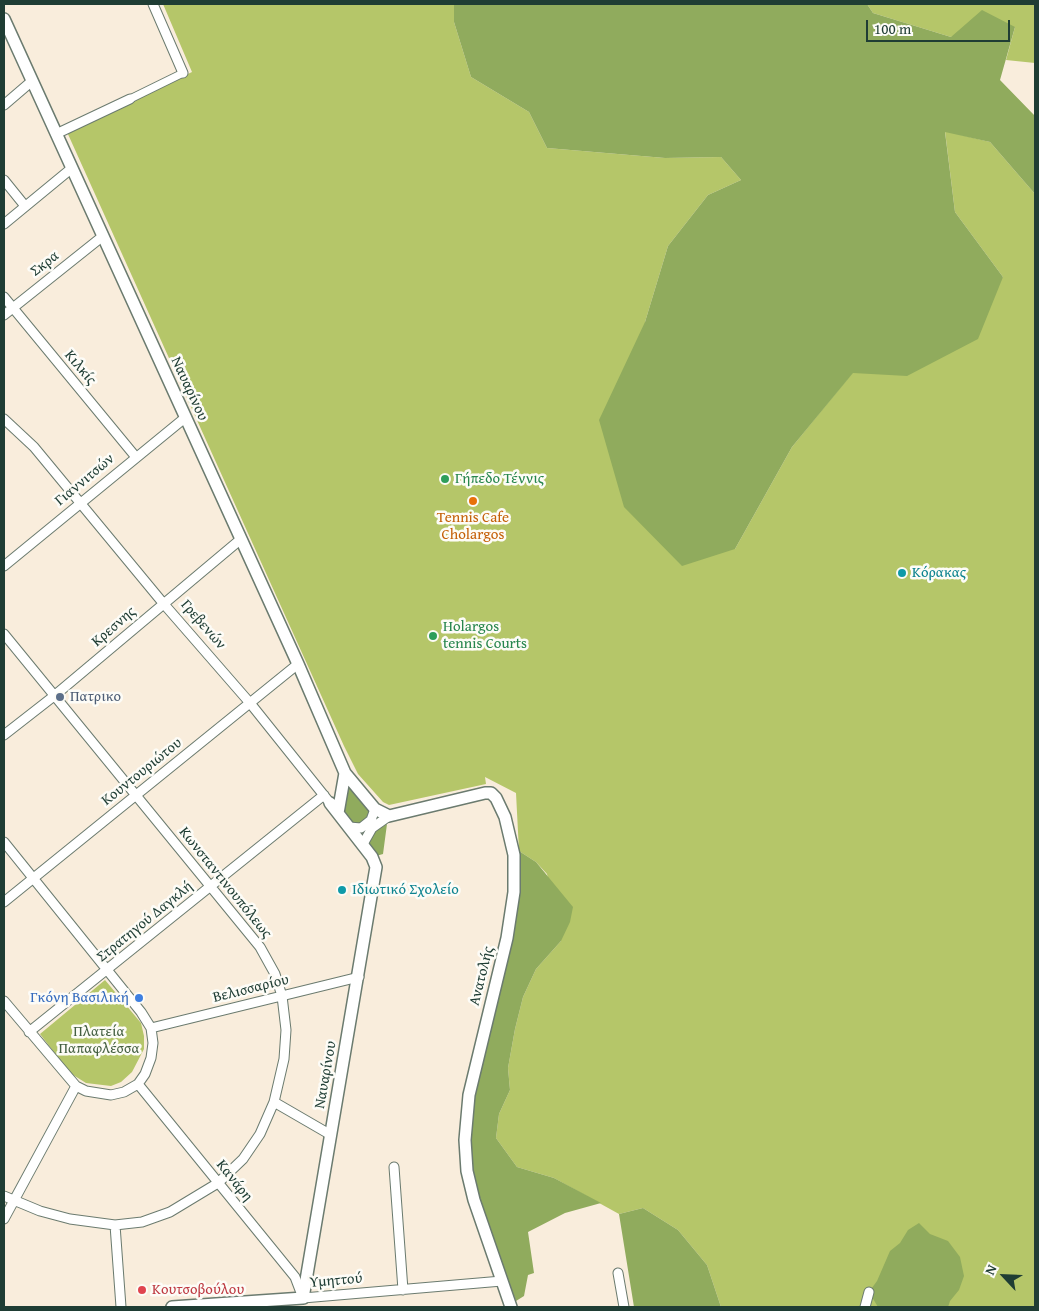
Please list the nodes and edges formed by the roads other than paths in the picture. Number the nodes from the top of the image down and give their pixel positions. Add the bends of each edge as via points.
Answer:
1 (153, 4) edge
2 (4, 19) edge
3 (183, 73) joint
4 (32, 81) junction
5 (130, 99) joint
6 (4, 105) edge
7 (56, 134) junction
8 (72, 168) junction
9 (4, 180) edge
10 (25, 206) junction
11 (4, 224) edge
12 (103, 236) junction
13 (4, 297) edge
14 (12, 308) junction
15 (4, 315) edge
16 (186, 418) junction
17 (4, 419) edge
18 (135, 456) junction
19 (81, 502) junction
20 (241, 540) junction
21 (4, 566) edge
22 (163, 603) junction
23 (4, 634) edge
24 (298, 664) junction
25 (54, 696) junction
26 (250, 703) junction
27 (4, 735) edge
28 (345, 774) junction
29 (135, 795) junction
30 (327, 799) junction
31 (376, 809) junction
32 (338, 813) junction
33 (389, 816) junction
34 (349, 827) junction
35 (4, 842) edge
36 (363, 844) junction
37 (372, 857) joint
38 (33, 878) junction
39 (211, 886) junction
40 (4, 902) edge
41 (106, 971) junction
42 (358, 977) junction
43 (282, 996) junction
44 (4, 1001) edge
45 (151, 1028) junction
46 (29, 1032) junction
47 (138, 1084) junction
48 (76, 1086) junction
49 (274, 1102) junction
50 (331, 1135) junction
51 (394, 1167) dead end
52 (218, 1183) junction
53 (4, 1196) edge
54 (14, 1200) junction
55 (4, 1219) edge
56 (115, 1225) junction
57 (618, 1273) dead end
58 (502, 1281) junction
59 (404, 1290) junction
60 (869, 1292) dead end
61 (303, 1298) junction
62 (121, 1307) edge
63 (172, 1307) edge
64 (511, 1307) edge
65 (624, 1307) edge
66 (864, 1307) edge

1 - 3 street
2 - 4 street, Ναυαρίνου
3 - 5 street
4 - 6 street
4 - 7 street, Ναυαρίνου
5 - 7 street
7 - 8 street, Ναυαρίνου
8 - 10 street
8 - 12 street, Ναυαρίνου
9 - 10 street
10 - 11 street
12 - 14 street, Σκρα
12 - 16 street, Ναυαρίνου
13 - 14 street, Κιλκίς
14 - 15 street, Σκρα
14 - 18 street, Κιλκίς
16 - 18 street, Γιαννιτσών
16 - 20 street, Ναυαρίνου
17 - 19 street, Γρεβενών via 34,447
18 - 19 street, Γιαννιτσών
19 - 21 street, Γιαννιτσών
19 - 22 street, Γρεβενών
20 - 22 street, Κρεσνης
20 - 24 street, Ναυαρίνου
22 - 25 street, Κρεσνης
22 - 26 street, Γρεβενών
23 - 25 street, Κωνσταντινουπόλεως
24 - 26 street, Κουντουριώτου
24 - 28 street, Ναυαρίνου
25 - 27 street, Κρεσνης
25 - 29 street, Κωνσταντινουπόλεως
26 - 29 street, Κουντουριώτου
26 - 30 street, Γρεβενών
28 - 31 street, Ναυαρίνου
28 - 32 street
29 - 38 street, Κουντουριώτου
29 - 39 street, Κωνσταντινουπόλεως
30 - 32 street, Γρεβενών
30 - 39 street, Στρατηγού Δαγκλή
31 - 33 street, Ναυαρίνου
31 - 34 street via 371,820 361,828
32 - 34 street, Γρεβενών
33 - 36 street, Ανατολής via 372,828
33 - 58 street, Ανατολής via 491,793 505,817 514,855 514,892 507,938 470,1095 465,1140 467,1171 474,1200
34 - 36 street, Γρεβενών
35 - 38 street
36 - 37 street, Γρεβενών
37 - 42 street, Ναυαρίνου via 376,867
38 - 40 street, Κουντουριώτου
38 - 41 street
39 - 41 street, Στρατηγού Δαγκλή
39 - 43 street, Κωνσταντινουπόλεως via 260,948 275,974
41 - 45 street via 142,1012
41 - 46 street, Στρατηγού Δαγκλή
42 - 43 street, Βελισσαρίου
42 - 50 street, Ναυαρίνου
43 - 45 street, Βελισσαρίου
43 - 49 street, Κωνσταντινουπόλεως via 286,1030 284,1059
44 - 46 street
45 - 47 street via 151,1058
46 - 48 street
47 - 48 street via 111,1095
47 - 52 street, Κανάρη
48 - 54 street
49 - 50 street
49 - 52 street, Κωνσταντινουπόλεως via 260,1134 243,1160
50 - 61 street, Ναυαρίνου
51 - 59 street
52 - 56 street, Κωνσταντινουπόλεως via 170,1212 142,1222
52 - 61 street, Κανάρη via 294,1278
53 - 54 street, Κωνσταντινουπόλεως
54 - 55 street
54 - 56 street, Κωνσταντινουπόλεως via 70,1219
56 - 62 street
57 - 65 street
58 - 59 street, Υμηττού
58 - 64 street, Ανατολής
59 - 61 street, Υμηττού
60 - 66 street
61 - 63 street, Υμηττού

